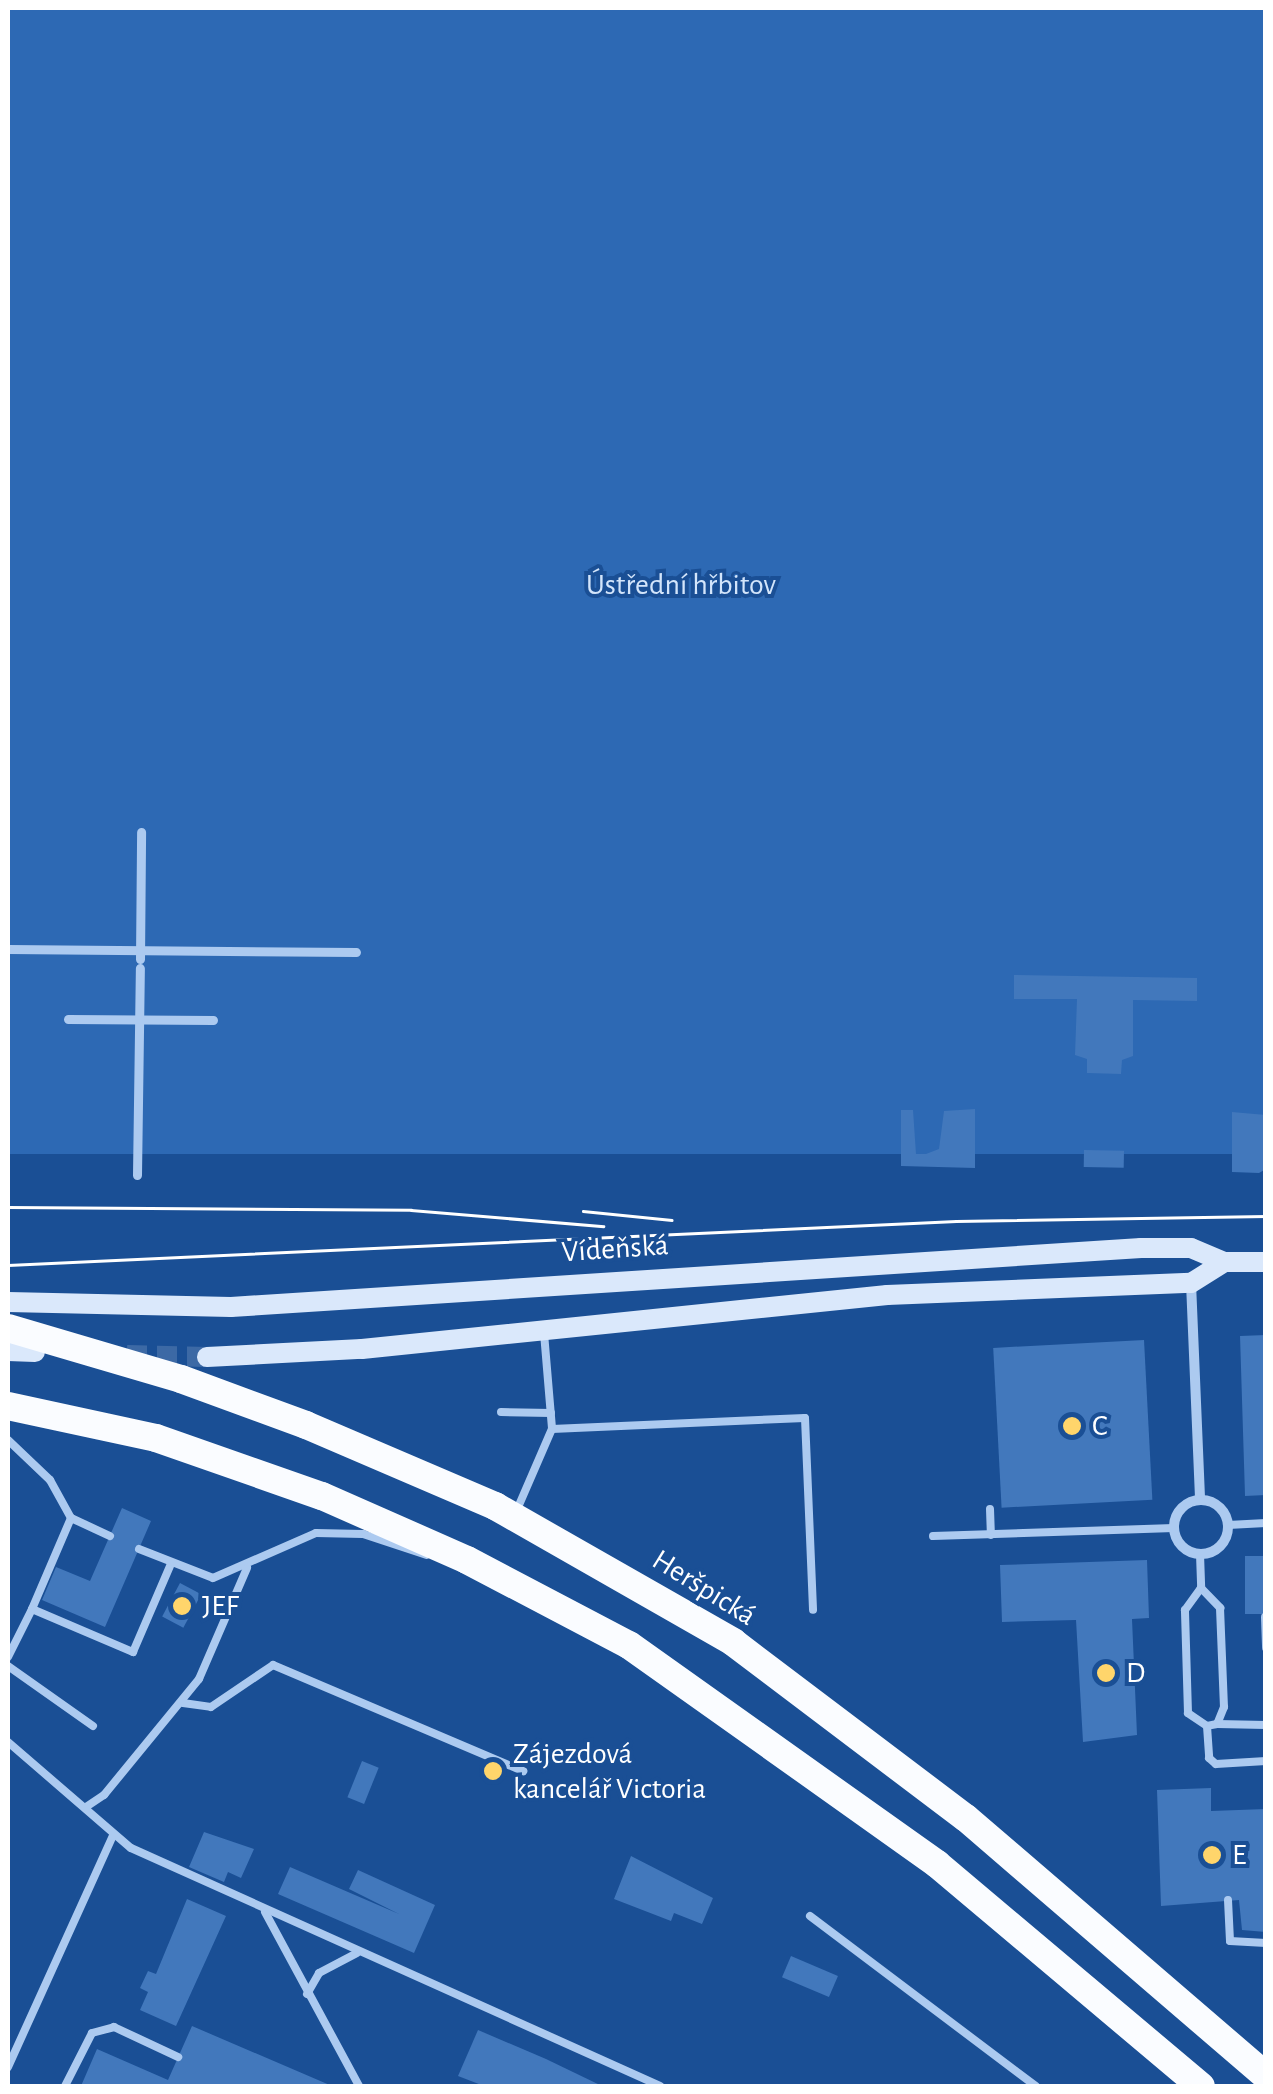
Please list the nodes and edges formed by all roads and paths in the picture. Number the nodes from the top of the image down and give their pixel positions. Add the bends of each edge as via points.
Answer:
1 (141, 832) dead end
2 (8, 949) edge
3 (356, 952) dead end
4 (140, 959) junction
5 (68, 1019) dead end
6 (139, 1019) junction
7 (213, 1020) dead end
8 (137, 1176) dead end
9 (1224, 1262) junction
10 (1266, 1262) edge
11 (1191, 1283) junction
12 (8, 1302) edge
13 (8, 1328) edge
14 (543, 1329) junction
15 (8, 1350) edge
16 (36, 1352) dead end
17 (207, 1357) tunnel mouth
18 (8, 1406) edge
19 (501, 1412) dead end
20 (551, 1413) junction
21 (552, 1428) junction
22 (8, 1440) edge
23 (1200, 1500) junction
24 (990, 1509) dead end
25 (514, 1516) junction
26 (71, 1518) junction
27 (1266, 1523) edge
28 (1228, 1525) junction
29 (1174, 1528) junction
30 (991, 1535) junction
31 (110, 1536) dead end
32 (932, 1536) dead end
33 (139, 1549) dead end
34 (1200, 1554) junction
35 (466, 1560) junction
36 (170, 1566) junction
37 (246, 1568) junction
38 (1201, 1588) junction
39 (32, 1610) junction
40 (812, 1610) dead end
41 (1265, 1618) edge
42 (1266, 1648) edge
43 (8, 1657) edge
44 (8, 1666) edge
45 (183, 1702) junction
46 (1217, 1724) junction
47 (1266, 1724) edge
48 (93, 1726) dead end
49 (1207, 1726) junction
50 (8, 1742) edge
51 (1266, 1762) edge
52 (524, 1771) dead end
53 (86, 1807) junction
54 (113, 1836) junction
55 (1228, 1900) dead end
56 (265, 1912) junction
57 (810, 1916) dead end
58 (1266, 1943) edge
59 (357, 1953) junction
60 (307, 1994) junction
61 (178, 2057) dead end
62 (8, 2068) edge
63 (1266, 2076) edge
64 (66, 2086) edge
65 (359, 2086) edge
66 (660, 2086) edge
67 (1036, 2086) edge
68 (1201, 2086) edge

1 - 4 street
2 - 4 street
3 - 4 street
4 - 6 street
5 - 6 street
6 - 7 street
6 - 8 street
9 - 10 main road, Vídeňská
9 - 11 main road
9 - 12 main road, Vídeňská via 1191,1248 987,1254 231,1307
11 - 14 main road via 887,1295
11 - 23 street
13 - 25 highway, Heršpická, bridge via 181,1379 306,1425
14 - 17 main road
14 - 20 lane
15 - 16 main road
18 - 35 highway via 156,1438 322,1496
19 - 20 lane
20 - 21 lane
21 - 25 lane
21 - 40 lane via 805,1418
22 - 26 lane via 50,1480
23 - 28 street via 1222,1510
23 - 29 street via 1179,1512
24 - 30 lane
25 - 63 highway, Heršpická via 733,1642 966,1818
26 - 31 lane
26 - 39 lane
27 - 28 lane
28 - 34 street via 1218,1548
29 - 30 lane
29 - 34 street via 1180,1543
30 - 32 lane
33 - 36 lane
34 - 38 lane
35 - 37 lane via 332,1532 284,1542
35 - 68 highway via 629,1644 936,1864
36 - 37 lane via 212,1578
36 - 39 lane via 132,1652
37 - 45 lane via 211,1656
38 - 46 lane via 1220,1608 1224,1707
38 - 49 lane via 1184,1610 1188,1713
39 - 43 lane
41 - 42 lane
44 - 48 lane
45 - 52 lane via 210,1707 272,1666
45 - 53 lane via 104,1795
46 - 47 lane
46 - 49 lane
49 - 51 lane via 1209,1758 1216,1764
50 - 53 lane
53 - 54 lane
54 - 56 lane
54 - 62 lane
55 - 58 lane via 1230,1941
56 - 59 lane
56 - 60 lane
57 - 67 lane
59 - 60 lane via 319,1973
59 - 66 lane
60 - 65 lane
61 - 64 lane via 130,2032 103,2030 92,2033

